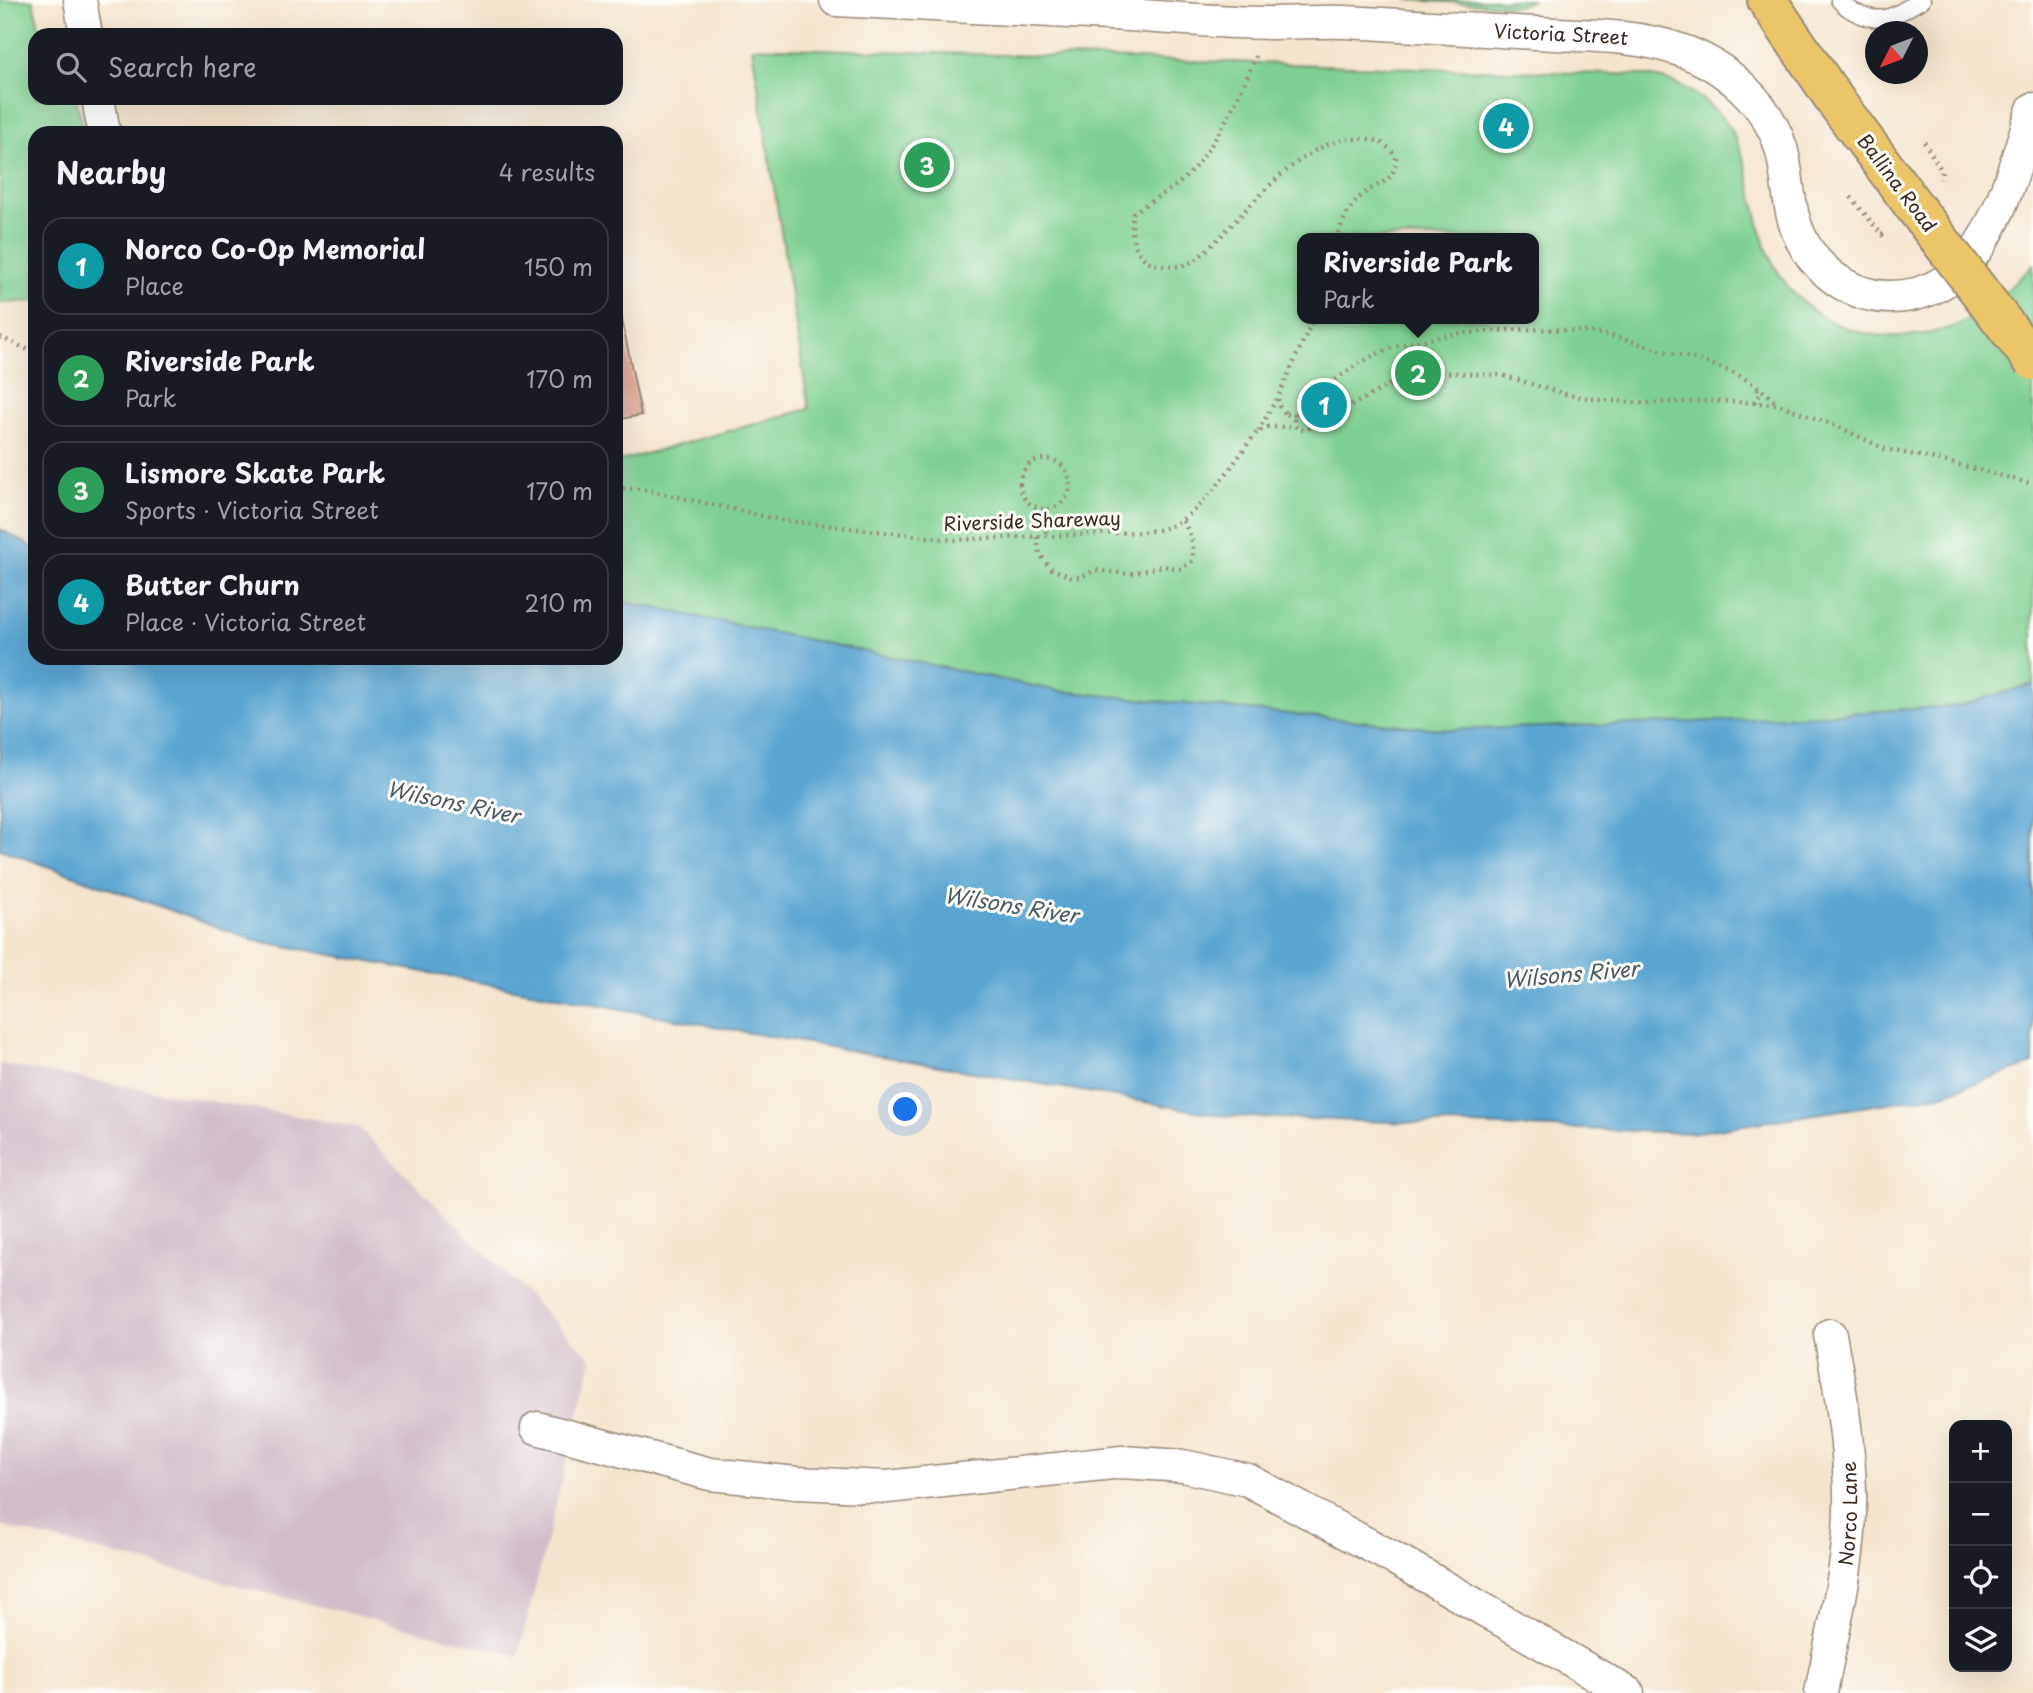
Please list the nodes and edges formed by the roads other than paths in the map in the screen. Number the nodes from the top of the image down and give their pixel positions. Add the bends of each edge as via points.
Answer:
1 (80, 0) edge
2 (836, 0) edge
3 (1767, 0) edge
4 (1839, 0) edge
5 (1922, 0) edge
6 (85, 28) edge
7 (99, 105) edge
8 (2033, 109) edge
9 (103, 126) edge
10 (2033, 361) edge
11 (1830, 1335) dead end
12 (537, 1428) dead end
13 (1628, 1693) edge
14 (1821, 1693) edge

1 - 6 street
2 - 8 street, Victoria Street via 1270,23 1343,22 1655,43 1702,58 1737,82 1770,123 1781,148 1794,223 1804,245 1836,280 1856,291 1885,297 1909,296 1931,288 1975,251 2006,196
3 - 10 main road, Ballina Road, bridge via 1914,210
4 - 5 lane via 1863,16 1885,18
7 - 9 street
11 - 14 street, Norco Lane via 1845,1414 1850,1495 1845,1567
12 - 13 street via 710,1474 797,1483 887,1488 1122,1462 1183,1466 1248,1480

